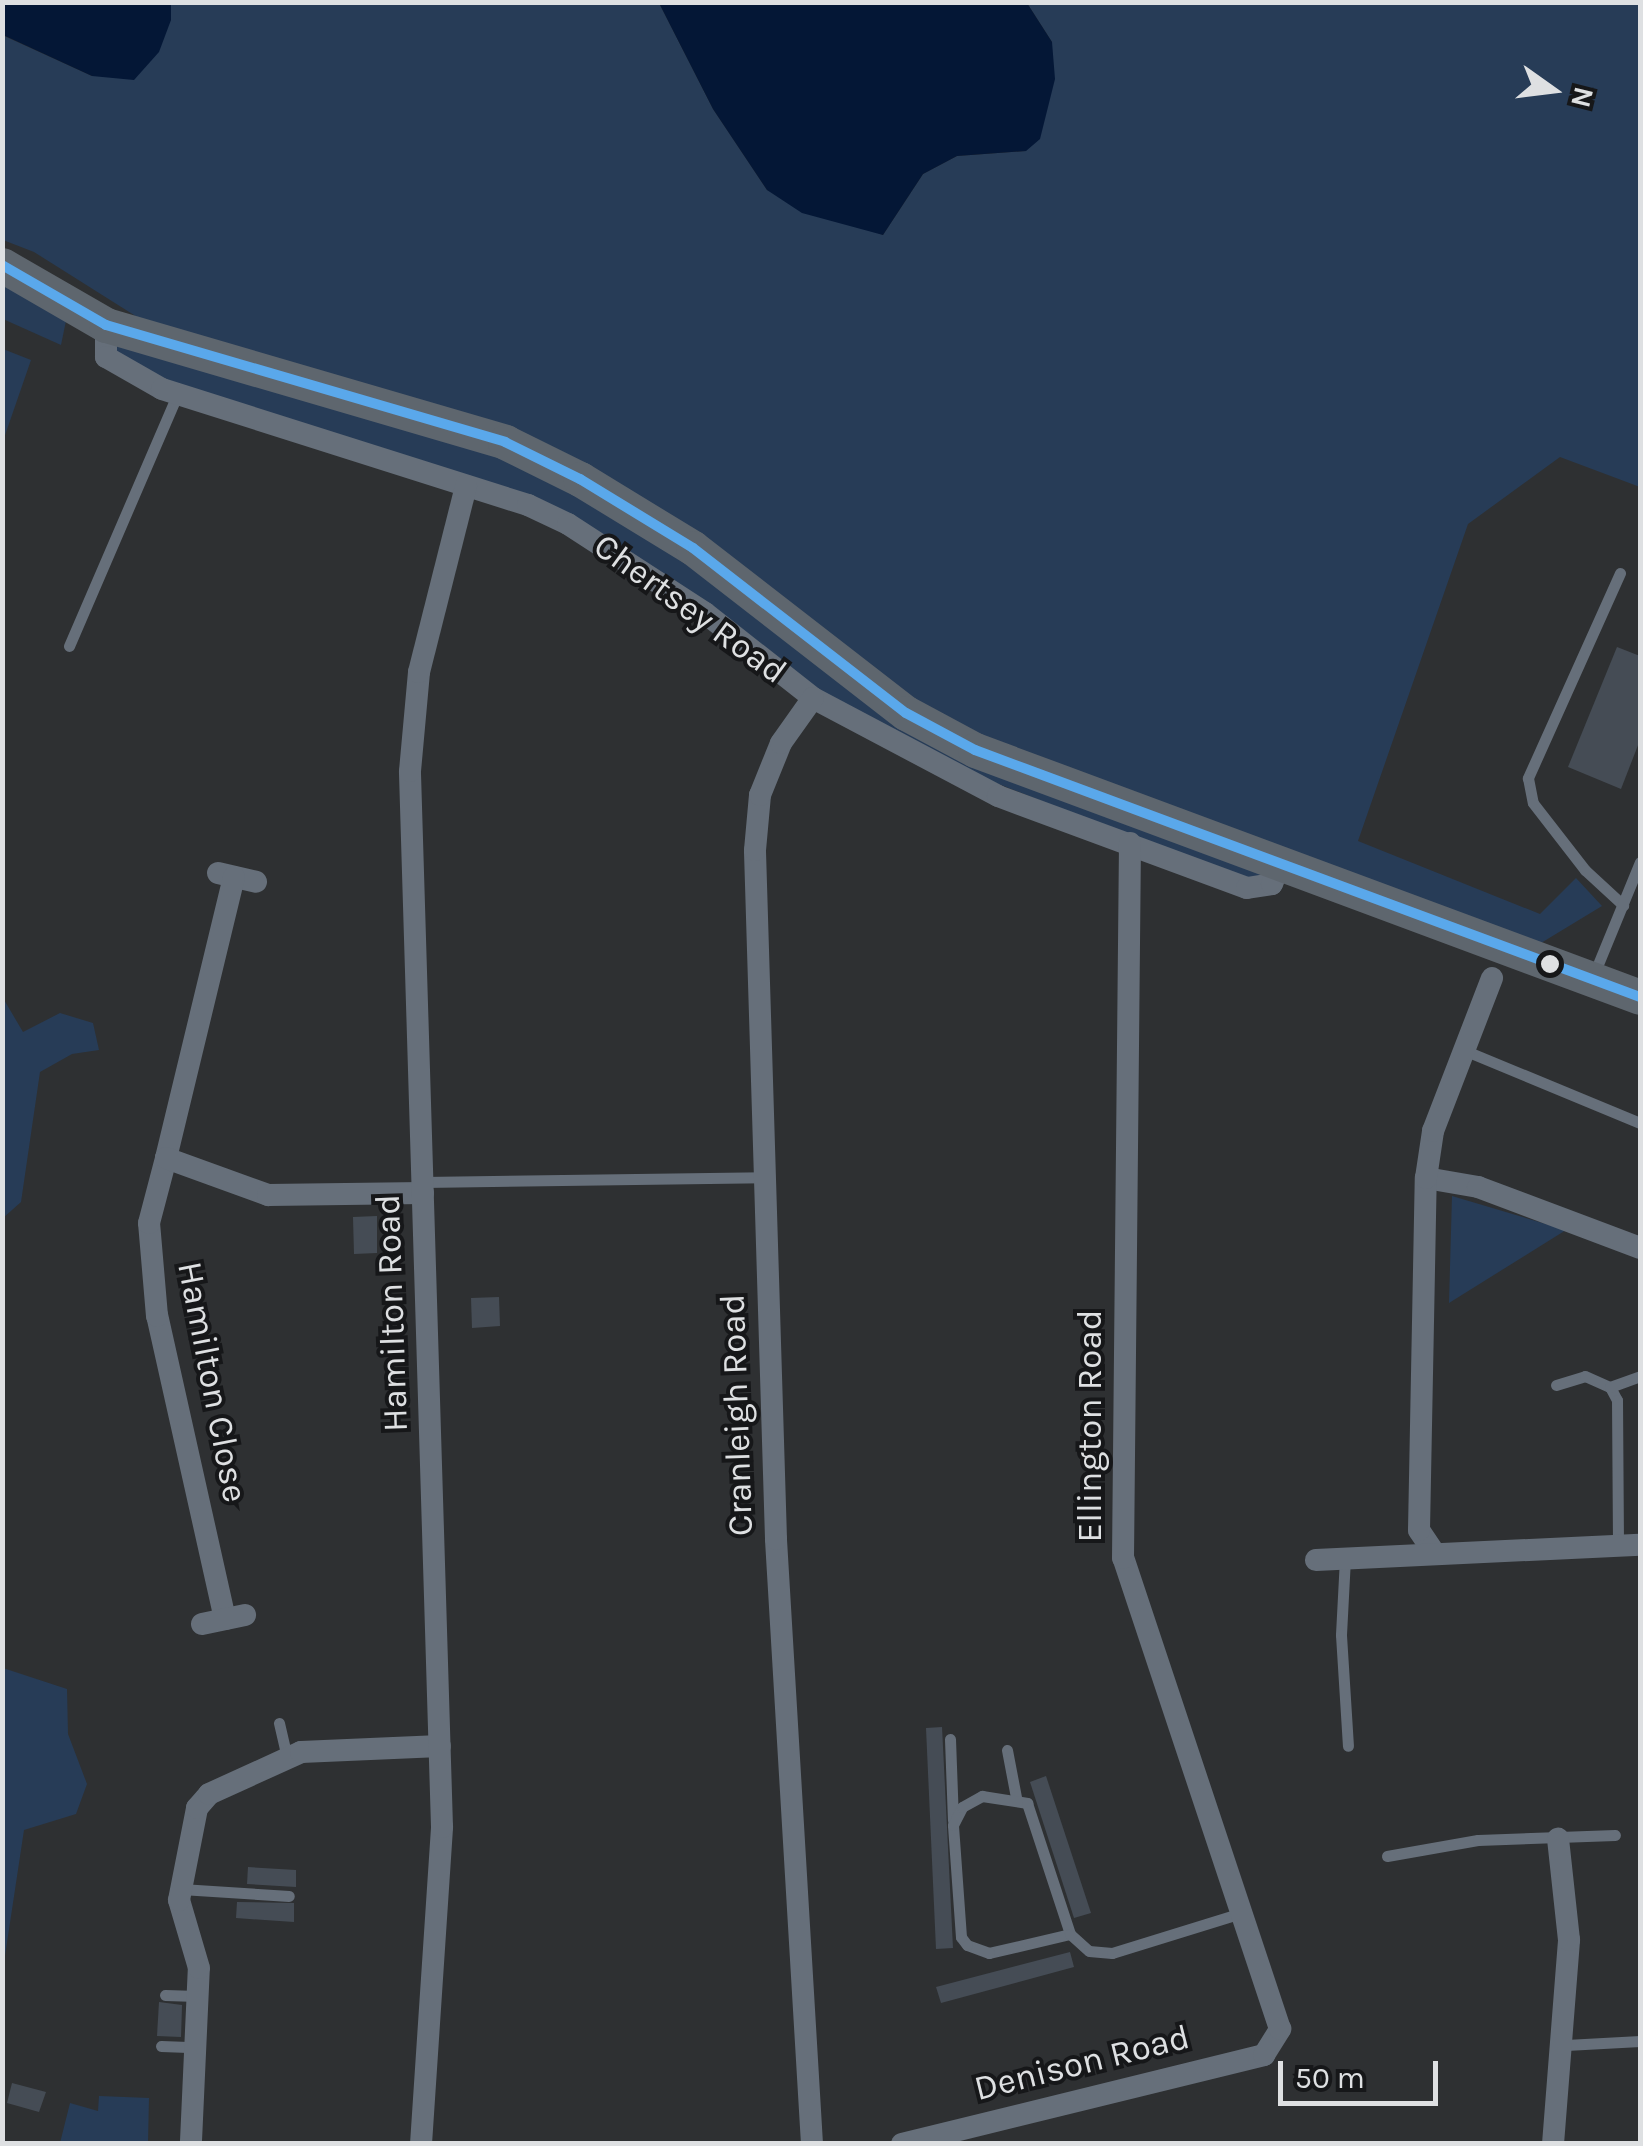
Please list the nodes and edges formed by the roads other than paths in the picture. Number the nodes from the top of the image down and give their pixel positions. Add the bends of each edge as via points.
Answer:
1 (2, 265) edge
2 (106, 324) junction
3 (177, 395) junction
4 (466, 486) junction
5 (1620, 573) dead end
6 (69, 646) dead end
7 (813, 698) junction
8 (1130, 844) junction
9 (1280, 862) junction
10 (1640, 862) edge
11 (236, 877) dead end
12 (1623, 905) junction
13 (1498, 962) junction
14 (1592, 978) junction
15 (1640, 997) edge
16 (1466, 1050) junction
17 (1640, 1124) edge
18 (166, 1158) junction
19 (765, 1178) junction
20 (1426, 1178) junction
21 (423, 1188) junction
22 (1640, 1248) edge
23 (1640, 1376) edge
24 (1556, 1385) dead end
25 (1610, 1387) junction
26 (1629, 1545) edge
27 (1433, 1551) junction
28 (1345, 1558) junction
29 (1316, 1560) dead end
30 (202, 1624) dead end
31 (279, 1724) dead end
32 (950, 1739) dead end
33 (440, 1746) junction
34 (1348, 1746) dead end
35 (1007, 1750) dead end
36 (287, 1758) junction
37 (1016, 1798) junction
38 (953, 1824) junction
39 (1614, 1835) dead end
40 (1558, 1839) junction
41 (1387, 1856) dead end
42 (181, 1889) junction
43 (289, 1896) dead end
44 (1238, 1914) junction
45 (1070, 1934) junction
46 (165, 1995) dead end
47 (197, 1996) junction
48 (1640, 2040) edge
49 (1274, 2043) joint
50 (1566, 2045) junction
51 (160, 2046) dead end
52 (195, 2047) junction
53 (191, 2141) edge
54 (421, 2144) edge
55 (812, 2144) edge
56 (902, 2144) edge
57 (1553, 2144) edge

1 - 2 main road, Chertsey Road
2 - 3 street, Chertsey Road via 102,347 114,367
2 - 9 main road, Chertsey Road via 505,442 670,532 939,734
3 - 4 street, Chertsey Road
3 - 6 lane
4 - 7 street, Chertsey Road via 528,505 602,544
4 - 21 street, Hamilton Road via 419,672 410,771
5 - 12 lane via 1528,778 1533,803 1585,870
7 - 8 street, Chertsey Road via 998,796
7 - 19 street, Cranleigh Road via 781,743 760,795 755,850
8 - 9 street, Chertsey Road via 1262,890
8 - 44 street, Ellington Road via 1123,1558
9 - 13 main road, Chertsey Road
10 - 12 lane
11 - 18 street, Hamilton Close
12 - 14 lane
13 - 14 main road, Chertsey Road
13 - 16 street
14 - 15 main road, Chertsey Road
16 - 17 lane
16 - 20 street via 1433,1131
18 - 21 street via 268,1194
18 - 30 street, Hamilton Close via 149,1223 157,1316 235,1617
19 - 21 lane
19 - 55 street, Cranleigh Road via 776,1539
20 - 22 street via 1478,1187
20 - 27 street via 1419,1530
21 - 33 street, Hamilton Road
23 - 25 lane
24 - 25 lane via 1586,1376
25 - 26 lane via 1620,1418
26 - 27 street
27 - 28 street
28 - 29 street
28 - 34 lane via 1341,1635
31 - 36 lane
32 - 38 lane
33 - 36 street via 323,1748
33 - 54 street, Hamilton Road via 442,1844
35 - 37 lane
36 - 42 street via 209,1794 196,1808
37 - 38 lane via 973,1800
37 - 45 lane via 1027,1803
38 - 45 lane via 961,1937 967,1945 989,1953
39 - 40 lane
40 - 41 lane via 1478,1840
40 - 50 street via 1570,1940
42 - 43 lane
42 - 47 street via 180,1914 199,1968
44 - 45 lane via 1112,1954 1089,1951
44 - 49 street, Ellington Road via 1278,2012
46 - 47 lane
47 - 52 street
48 - 50 lane
49 - 56 street, Denison Road via 1264,2055
50 - 57 street
51 - 52 lane
52 - 53 street via 181,2100

